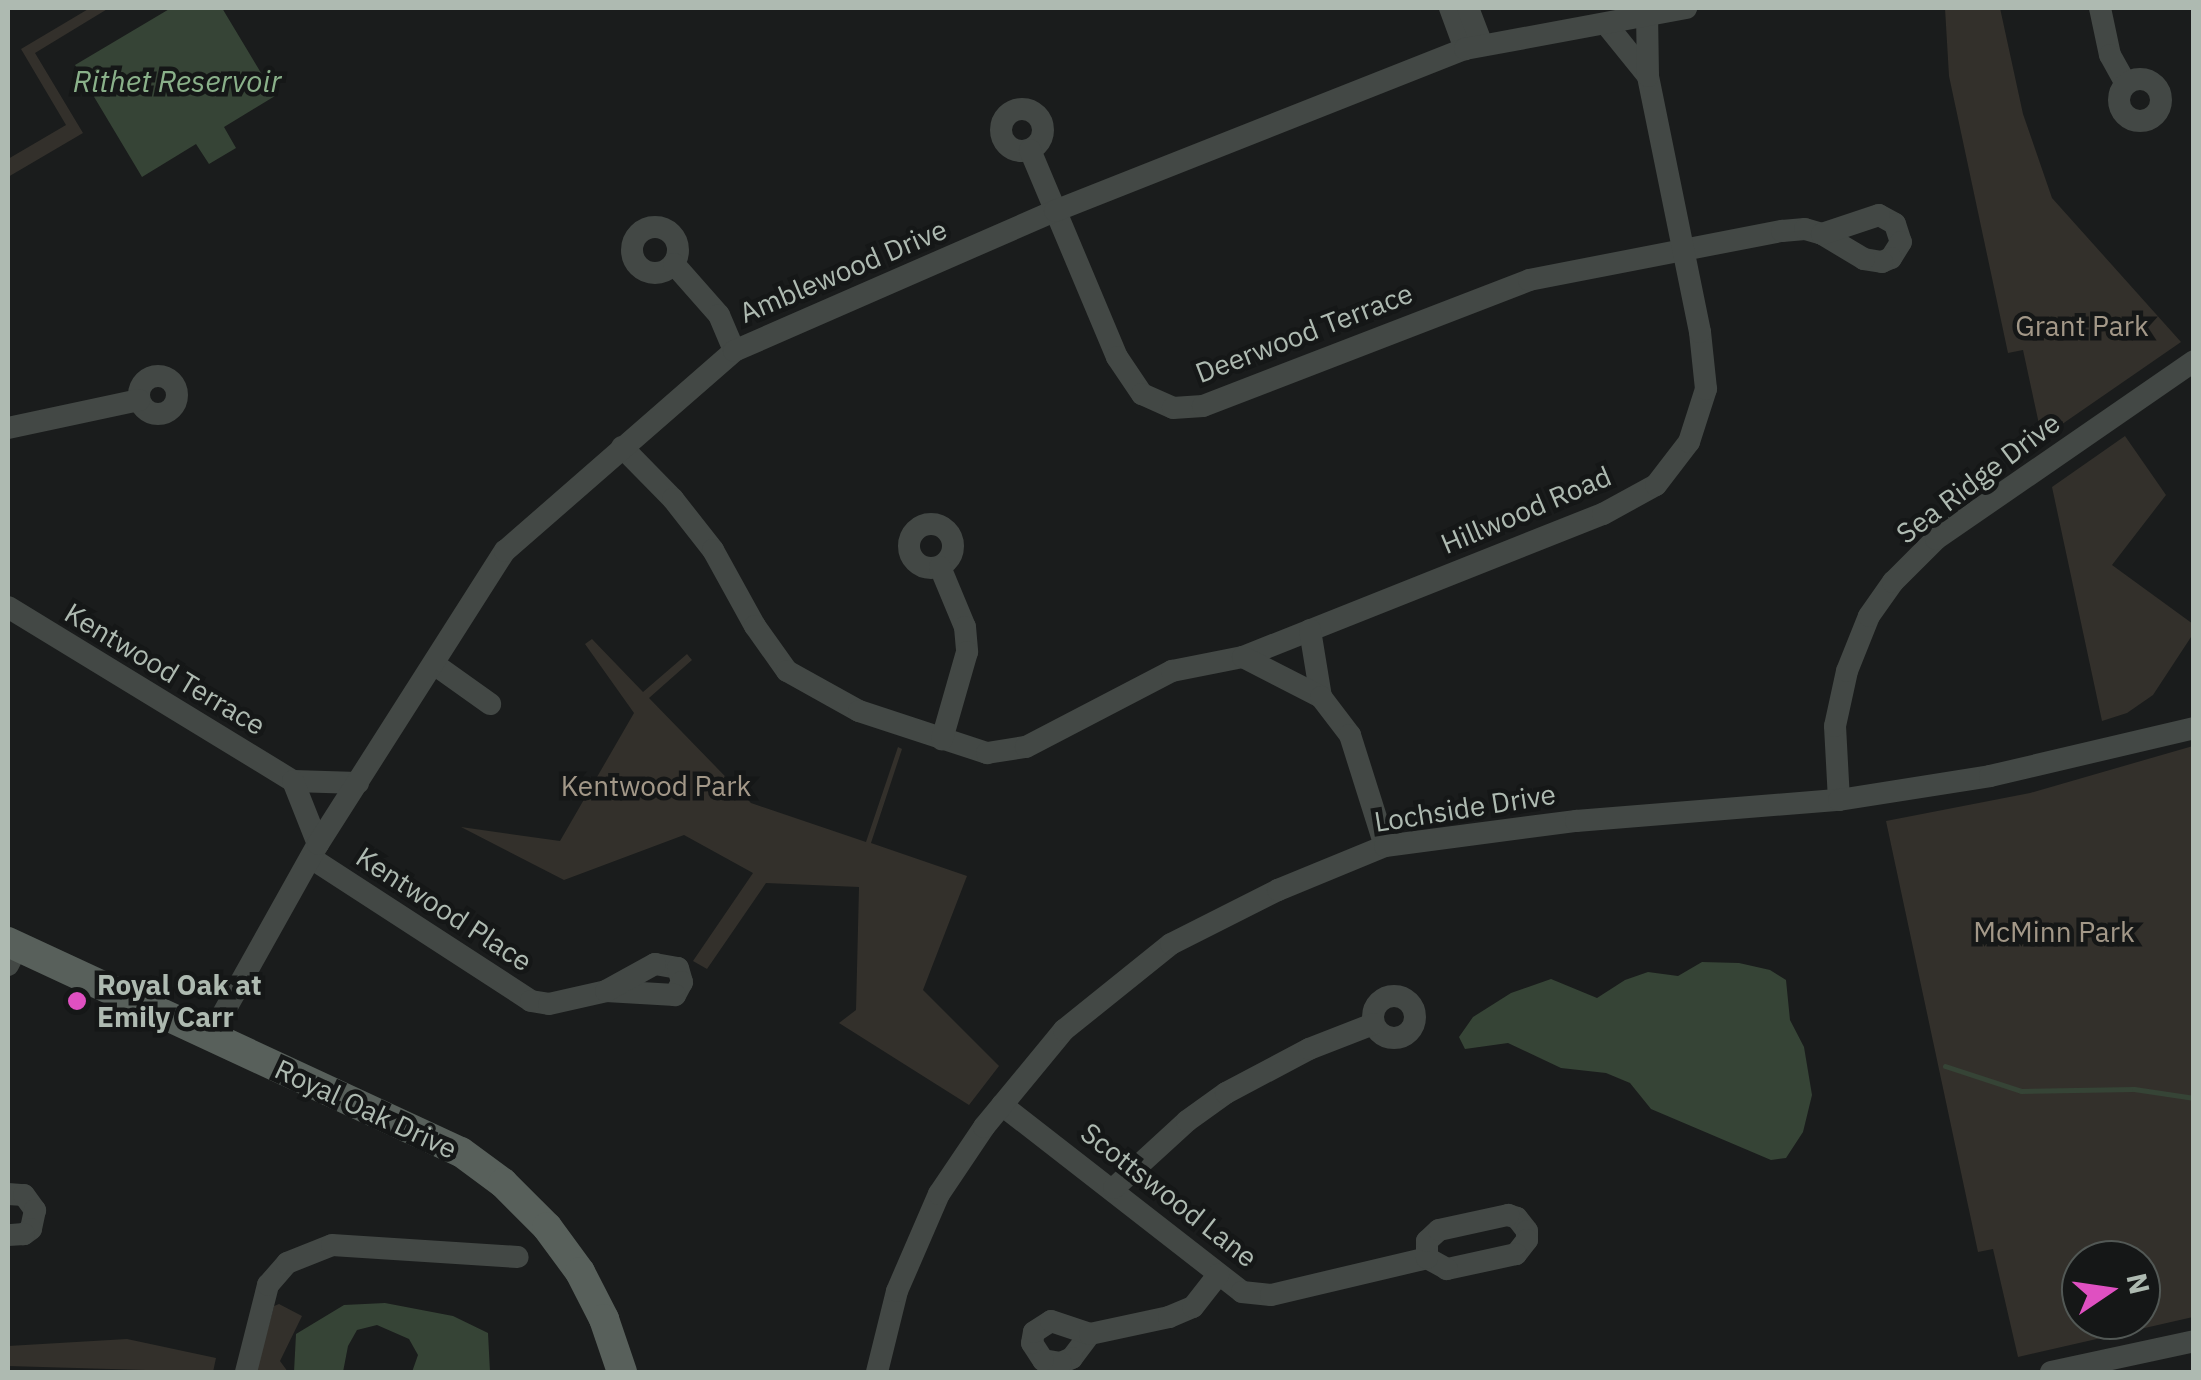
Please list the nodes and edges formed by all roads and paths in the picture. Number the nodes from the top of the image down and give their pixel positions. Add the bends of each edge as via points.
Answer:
1 (1450, 8) edge
2 (1468, 8) edge
3 (1686, 8) edge
4 (2100, 8) edge
5 (1647, 15) junction
6 (1606, 24) junction
7 (1474, 47) junction
8 (1648, 76) junction
9 (2126, 84) dead end
10 (1030, 150) dead end
11 (1055, 211) junction
12 (1822, 234) dead end
13 (1684, 250) junction
14 (674, 264) dead end
15 (734, 350) junction
16 (2194, 361) edge
17 (140, 400) dead end
18 (8, 428) edge
19 (622, 447) junction
20 (940, 567) dead end
21 (8, 607) edge
22 (1310, 630) junction
23 (1243, 657) junction
24 (434, 664) junction
25 (1322, 697) junction
26 (490, 704) dead end
27 (2194, 728) edge
28 (942, 739) junction
29 (293, 781) junction
30 (358, 783) junction
31 (1839, 800) junction
32 (1385, 846) junction
33 (314, 851) junction
34 (10, 947) edge
35 (606, 991) dead end
36 (1374, 1024) dead end
37 (210, 1036) junction
38 (1002, 1105) junction
39 (1114, 1188) junction
40 (8, 1194) edge
41 (8, 1235) edge
42 (518, 1258) dead end
43 (1428, 1258) dead end
44 (1218, 1275) junction
45 (1090, 1334) dead end
46 (2194, 1341) edge
47 (2107, 1367) edge
48 (246, 1372) edge
49 (622, 1372) edge
50 (877, 1372) edge
51 (2052, 1372) edge

1 - 7 street
2 - 7 street
3 - 5 street, Amblewood Drive
4 - 9 street via 2110,55
5 - 6 street, Amblewood Drive
5 - 8 street, Hillwood Road
6 - 7 street, Amblewood Drive
6 - 8 street, Hillwood Road
7 - 11 street, Amblewood Drive
8 - 13 street, Hillwood Road
10 - 11 street, Deerwood Terrace
11 - 13 street, Deerwood Terrace via 1117,358 1142,394 1173,408 1203,406 1529,280
11 - 15 street, Amblewood Drive
12 - 13 street, Deerwood Terrace via 1782,231
13 - 22 street, Hillwood Road via 1706,389 1689,442 1656,485 1604,514
14 - 15 street via 719,314
15 - 19 street, Amblewood Drive
16 - 31 street, Sea Ridge Drive via 1936,539 1893,582 1869,616 1847,671 1835,726
17 - 18 street
19 - 24 street, Amblewood Drive via 505,551
19 - 28 street, Hillwood Road via 713,550 787,671 859,711
20 - 28 street via 965,627 966,652
21 - 29 street, Kentwood Terrace
22 - 23 street, Hillwood Road
22 - 25 street
23 - 25 street
23 - 28 street, Hillwood Road via 1172,671 1006,753
24 - 26 street
24 - 30 street, Amblewood Drive
25 - 32 street via 1350,735
27 - 31 street, Lochside Drive via 2008,772
29 - 30 street, Kentwood Terrace
29 - 33 street
30 - 33 street, Amblewood Drive
31 - 32 street, Lochside Drive via 1576,821
32 - 38 street, Lochside Drive via 1172,944 1064,1030
33 - 35 street, Kentwood Place via 531,1001 549,1004
33 - 37 street, Amblewood Drive
34 - 37 main road, Royal Oak Drive
36 - 39 street via 1226,1093
37 - 49 main road, Royal Oak Drive via 411,1126 503,1183 580,1272
38 - 39 street, Scottswood Lane
38 - 50 street, Lochside Drive via 939,1194 896,1291
39 - 44 street, Scottswood Lane
40 - 41 street via 32,1201 36,1220 24,1234
42 - 48 street via 332,1245 287,1263 268,1286
43 - 44 street, Scottswood Lane via 1271,1295 1242,1292
44 - 45 street via 1194,1307
46 - 47 street
47 - 51 street

